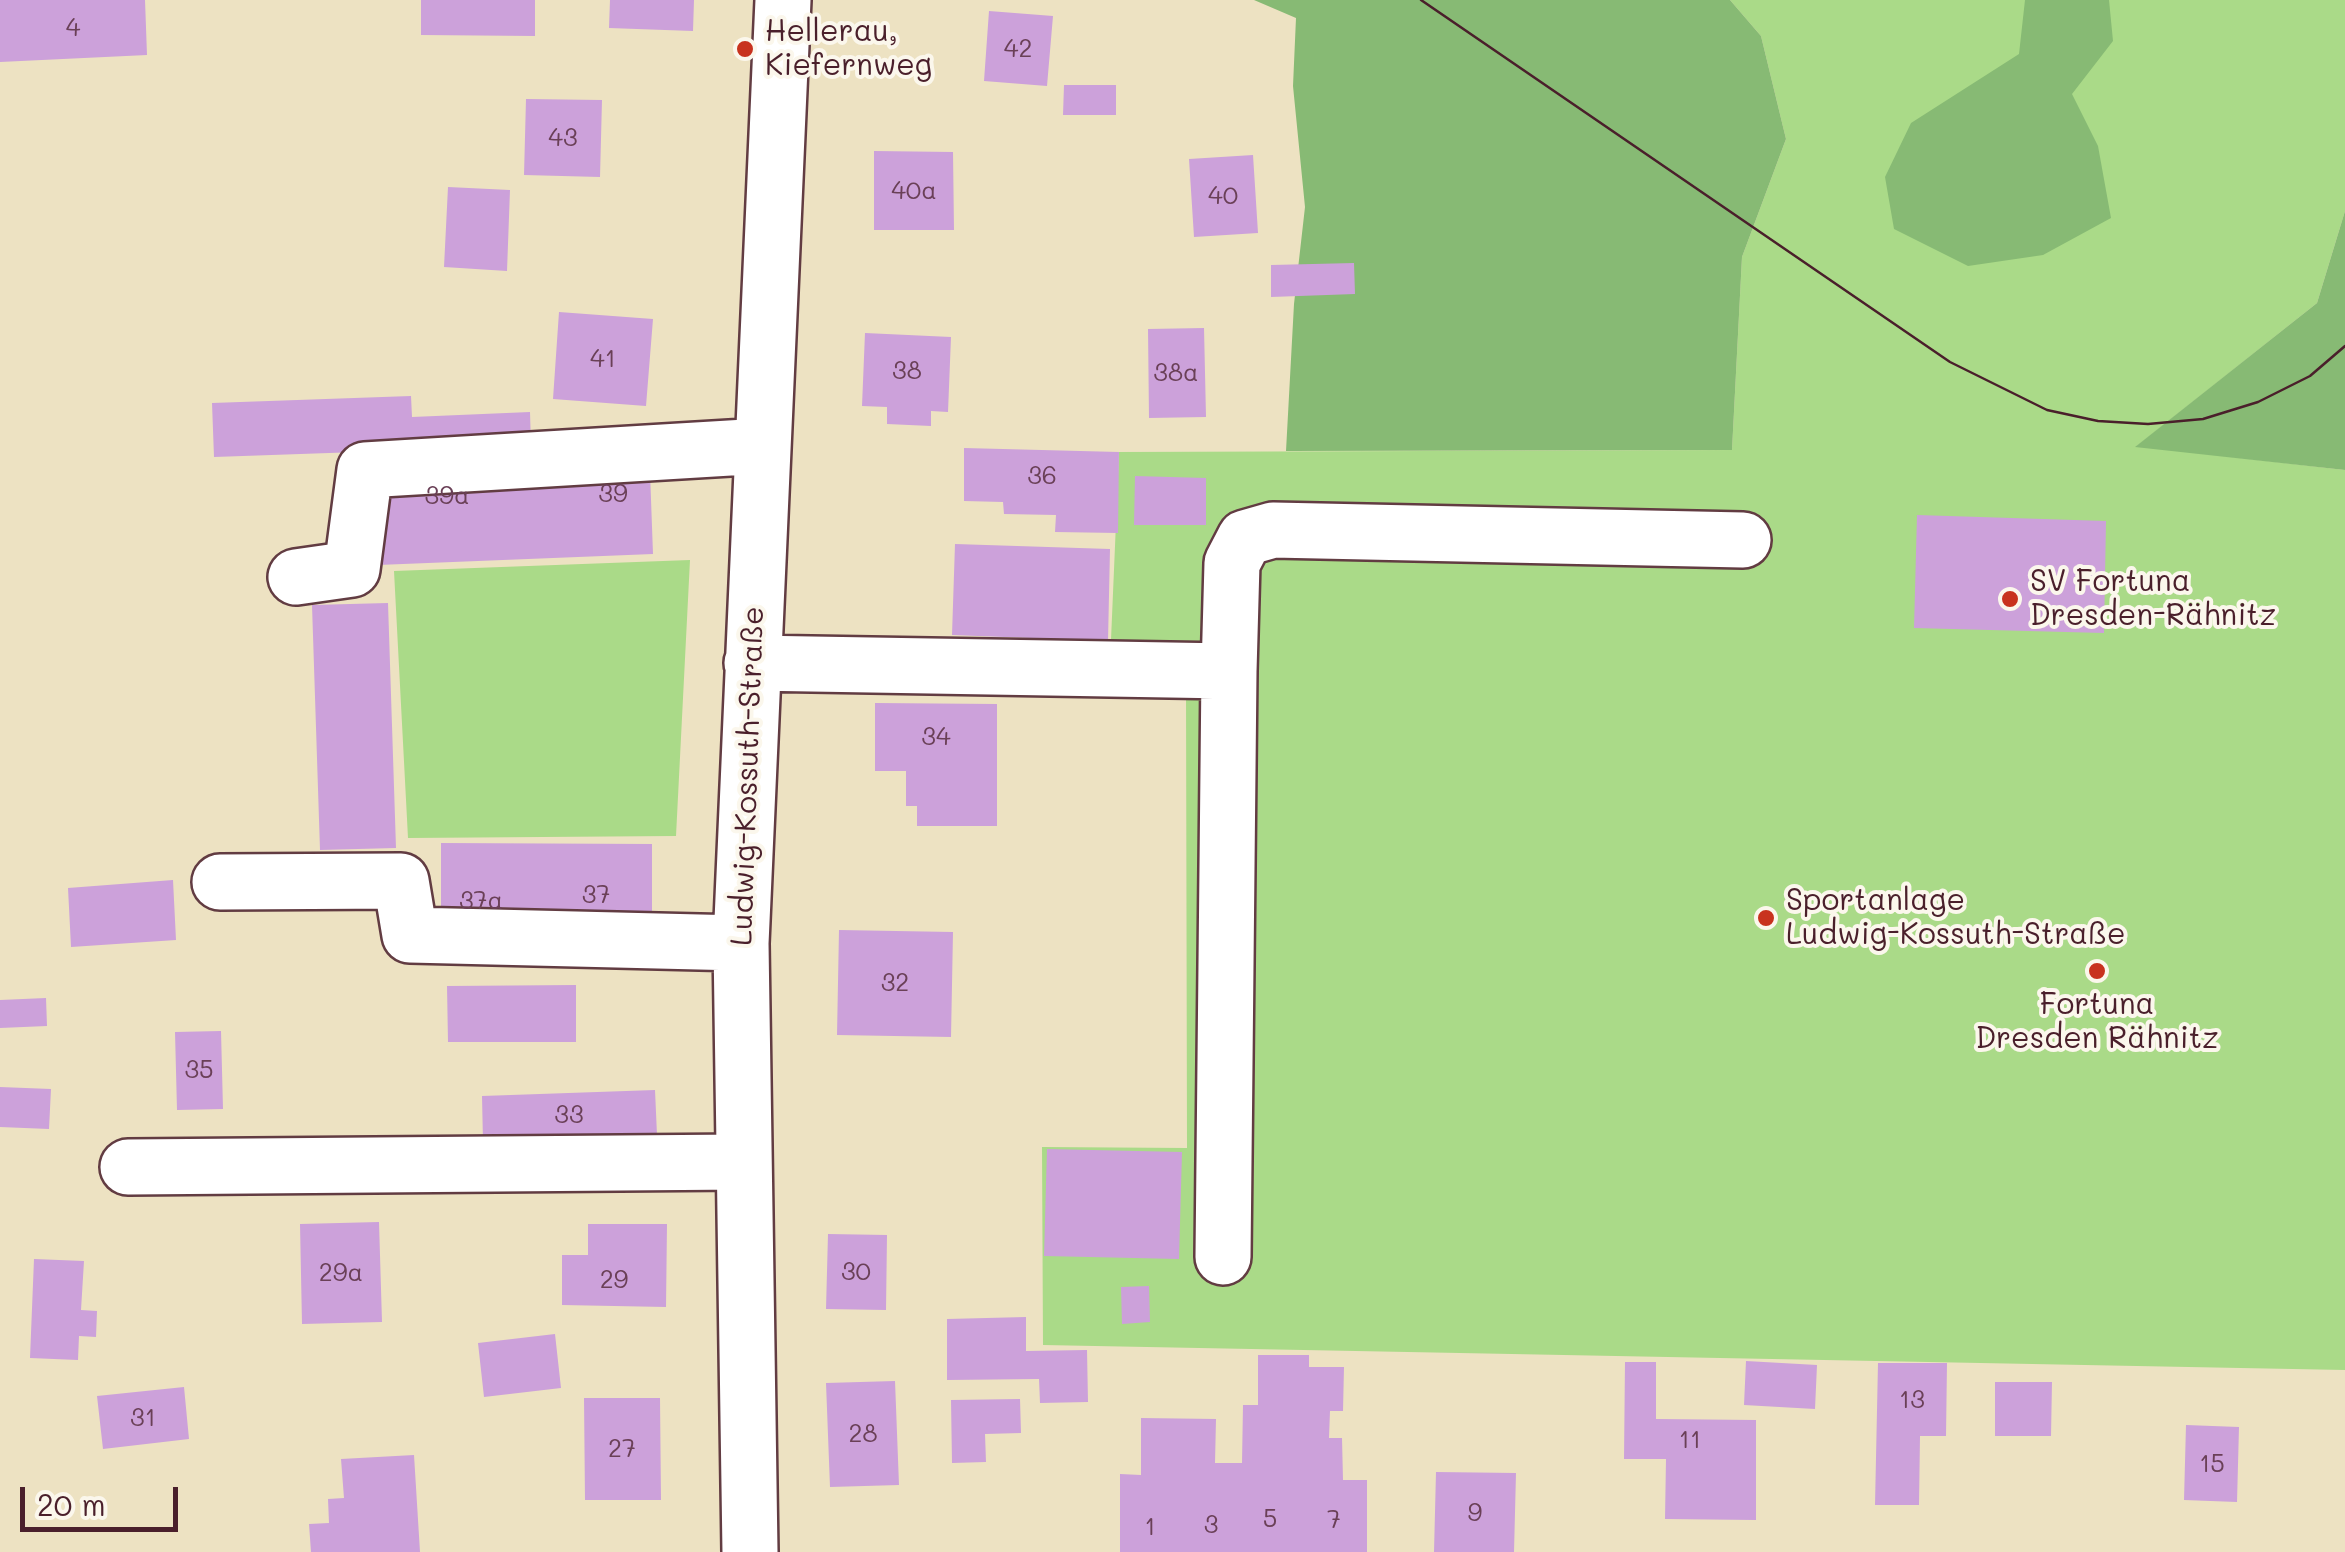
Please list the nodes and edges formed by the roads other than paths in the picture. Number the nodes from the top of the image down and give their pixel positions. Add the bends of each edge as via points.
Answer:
1 (783, 0) edge
2 (763, 446) junction
3 (1743, 540) dead end
4 (296, 578) dead end
5 (752, 664) junction
6 (1229, 671) junction
7 (220, 882) dead end
8 (741, 943) junction
9 (743, 1162) junction
10 (128, 1166) dead end
11 (1224, 1257) dead end
12 (750, 1552) edge

1 - 2 street, Ludwig-Kossuth-Straße
2 - 4 street via 365,470 352,569
2 - 5 street, Ludwig-Kossuth-Straße
3 - 6 street via 1273,530 1245,538 1232,564
5 - 6 street
5 - 8 street, Ludwig-Kossuth-Straße
6 - 11 street
7 - 8 street via 401,881 410,936
8 - 9 street, Ludwig-Kossuth-Straße
9 - 10 street
9 - 12 street, Ludwig-Kossuth-Straße

